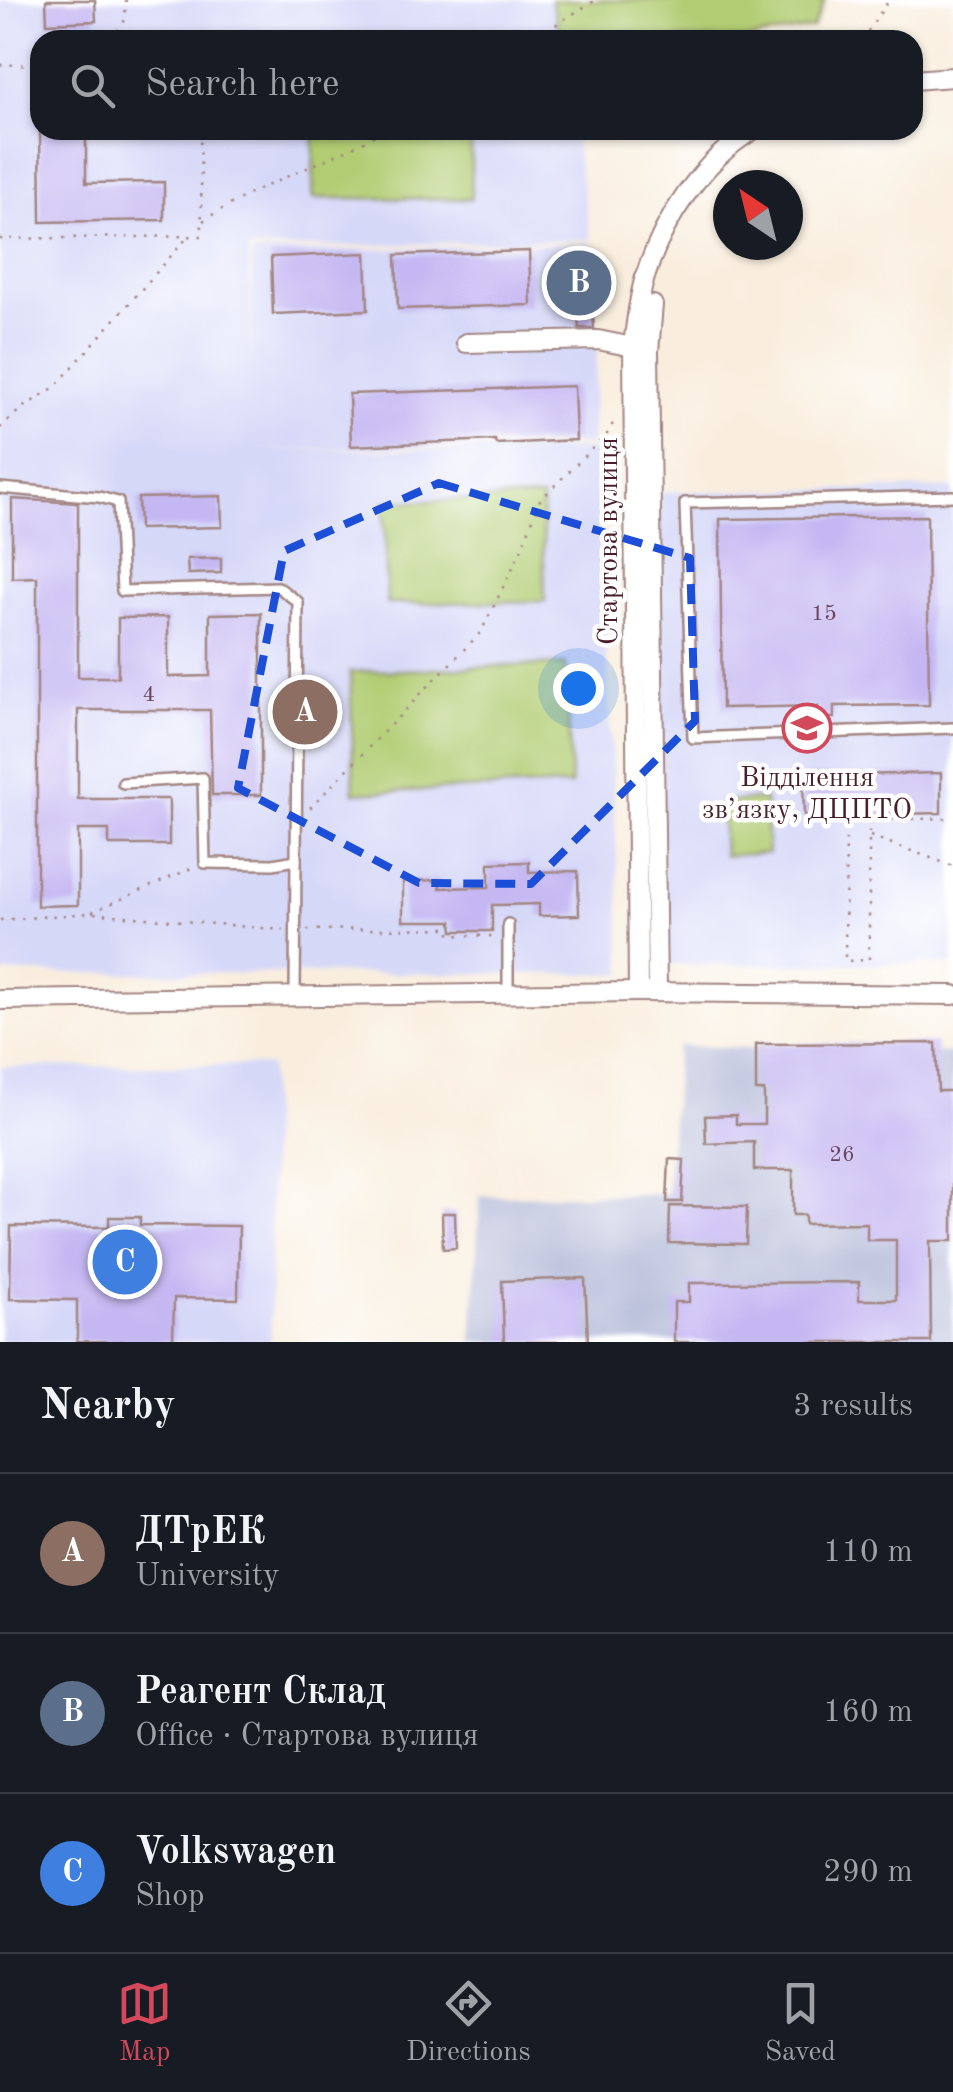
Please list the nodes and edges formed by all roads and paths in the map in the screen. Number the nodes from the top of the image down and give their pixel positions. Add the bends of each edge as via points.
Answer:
1 (126, 0) edge
2 (596, 0) edge
3 (889, 0) edge
4 (118, 30) edge
5 (551, 30) edge
6 (869, 30) edge
7 (30, 64) edge
8 (0, 65) edge
9 (953, 77) edge
10 (923, 79) edge
11 (200, 140) edge
12 (367, 140) edge
13 (741, 140) edge
14 (202, 222) junction
15 (188, 236) junction
16 (0, 239) edge
17 (653, 305) dead end
18 (466, 342) dead end
19 (641, 348) junction
20 (617, 416) dead end
21 (0, 428) edge
22 (0, 488) edge
23 (953, 496) edge
24 (953, 728) edge
25 (124, 783) dead end
26 (953, 818) edge
27 (869, 820) junction
28 (297, 821) junction
29 (869, 836) junction
30 (296, 860) junction
31 (204, 863) junction
32 (953, 866) edge
33 (91, 912) junction
34 (0, 920) edge
35 (508, 924) dead end
36 (296, 932) junction
37 (508, 936) junction
38 (648, 992) junction
39 (508, 995) junction
40 (953, 995) edge
41 (295, 998) junction
42 (0, 1000) edge

1 - 4 path
2 - 5 path
3 - 6 path
7 - 8 path
9 - 10 street
11 - 14 path
12 - 14 path via 240,196
13 - 19 street, Стартова вулиця via 708,167 676,210 646,275
14 - 15 path via 202,236
15 - 16 path
15 - 21 path via 55,387
17 - 19 street, Стартова вулиця
18 - 19 street via 598,340
19 - 38 street, Стартова вулиця
20 - 28 path via 540,500 481,632
22 - 28 lane via 118,502 122,591 278,587 298,602
23 - 24 lane via 685,503 694,738
25 - 31 lane via 203,778
26 - 27 path
27 - 29 path
27 - 29 path via 846,821 845,961 868,960
28 - 30 lane
29 - 32 path
30 - 31 lane
30 - 36 lane
31 - 33 path
33 - 34 path
33 - 36 path
35 - 37 lane
36 - 37 path via 450,928 450,936
36 - 41 lane
37 - 39 lane
38 - 39 street
38 - 40 street
39 - 41 street
41 - 42 street

